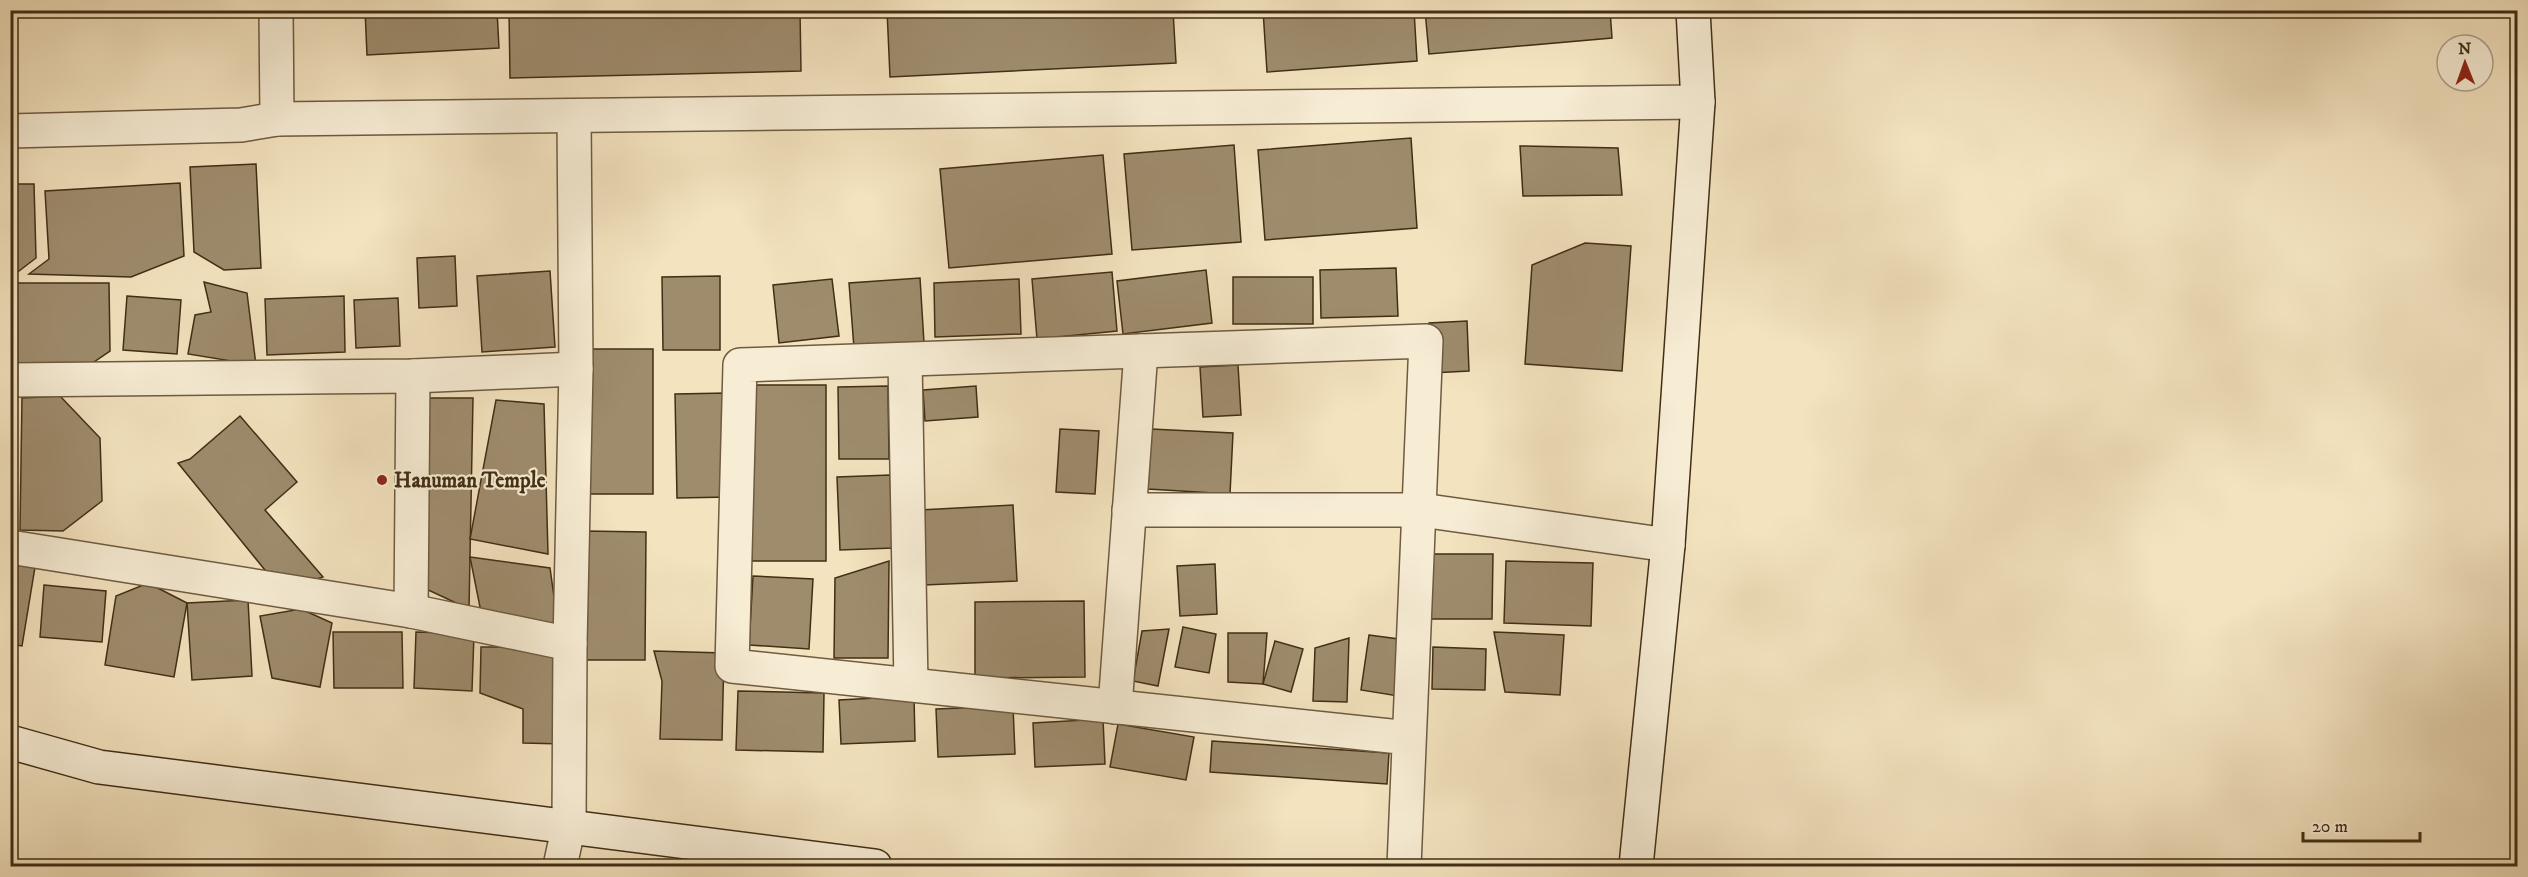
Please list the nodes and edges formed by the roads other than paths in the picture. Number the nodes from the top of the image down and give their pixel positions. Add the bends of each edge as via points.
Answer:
1 (276, 10) edge
2 (1692, 10) edge
3 (1698, 102) junction
4 (574, 116) junction
5 (277, 119) junction
6 (10, 131) edge
7 (1141, 351) junction
8 (905, 360) junction
9 (576, 369) junction
10 (413, 376) junction
11 (10, 380) edge
12 (1129, 510) junction
13 (1421, 510) junction
14 (1668, 545) junction
15 (10, 547) edge
16 (411, 611) junction
17 (570, 644) junction
18 (911, 684) junction
19 (1115, 707) junction
20 (1409, 738) junction
21 (10, 742) edge
22 (569, 825) junction
23 (560, 867) edge
24 (875, 867) edge
25 (1404, 867) edge
26 (1636, 867) edge

1 - 5 street
2 - 3 street
3 - 4 street
3 - 14 street
4 - 5 street
4 - 9 street
5 - 6 street via 241,125
7 - 8 street
7 - 12 street
7 - 13 street via 1426,341
8 - 18 street
8 - 18 street via 740,365 732,666
9 - 10 street
9 - 17 street
10 - 11 street
10 - 16 street
12 - 13 street
12 - 19 street
13 - 14 street
13 - 20 street
14 - 26 street
15 - 16 street
16 - 17 street
17 - 22 street
18 - 19 street
19 - 20 street
20 - 25 street
21 - 22 street via 99,767
22 - 23 street
22 - 24 street

